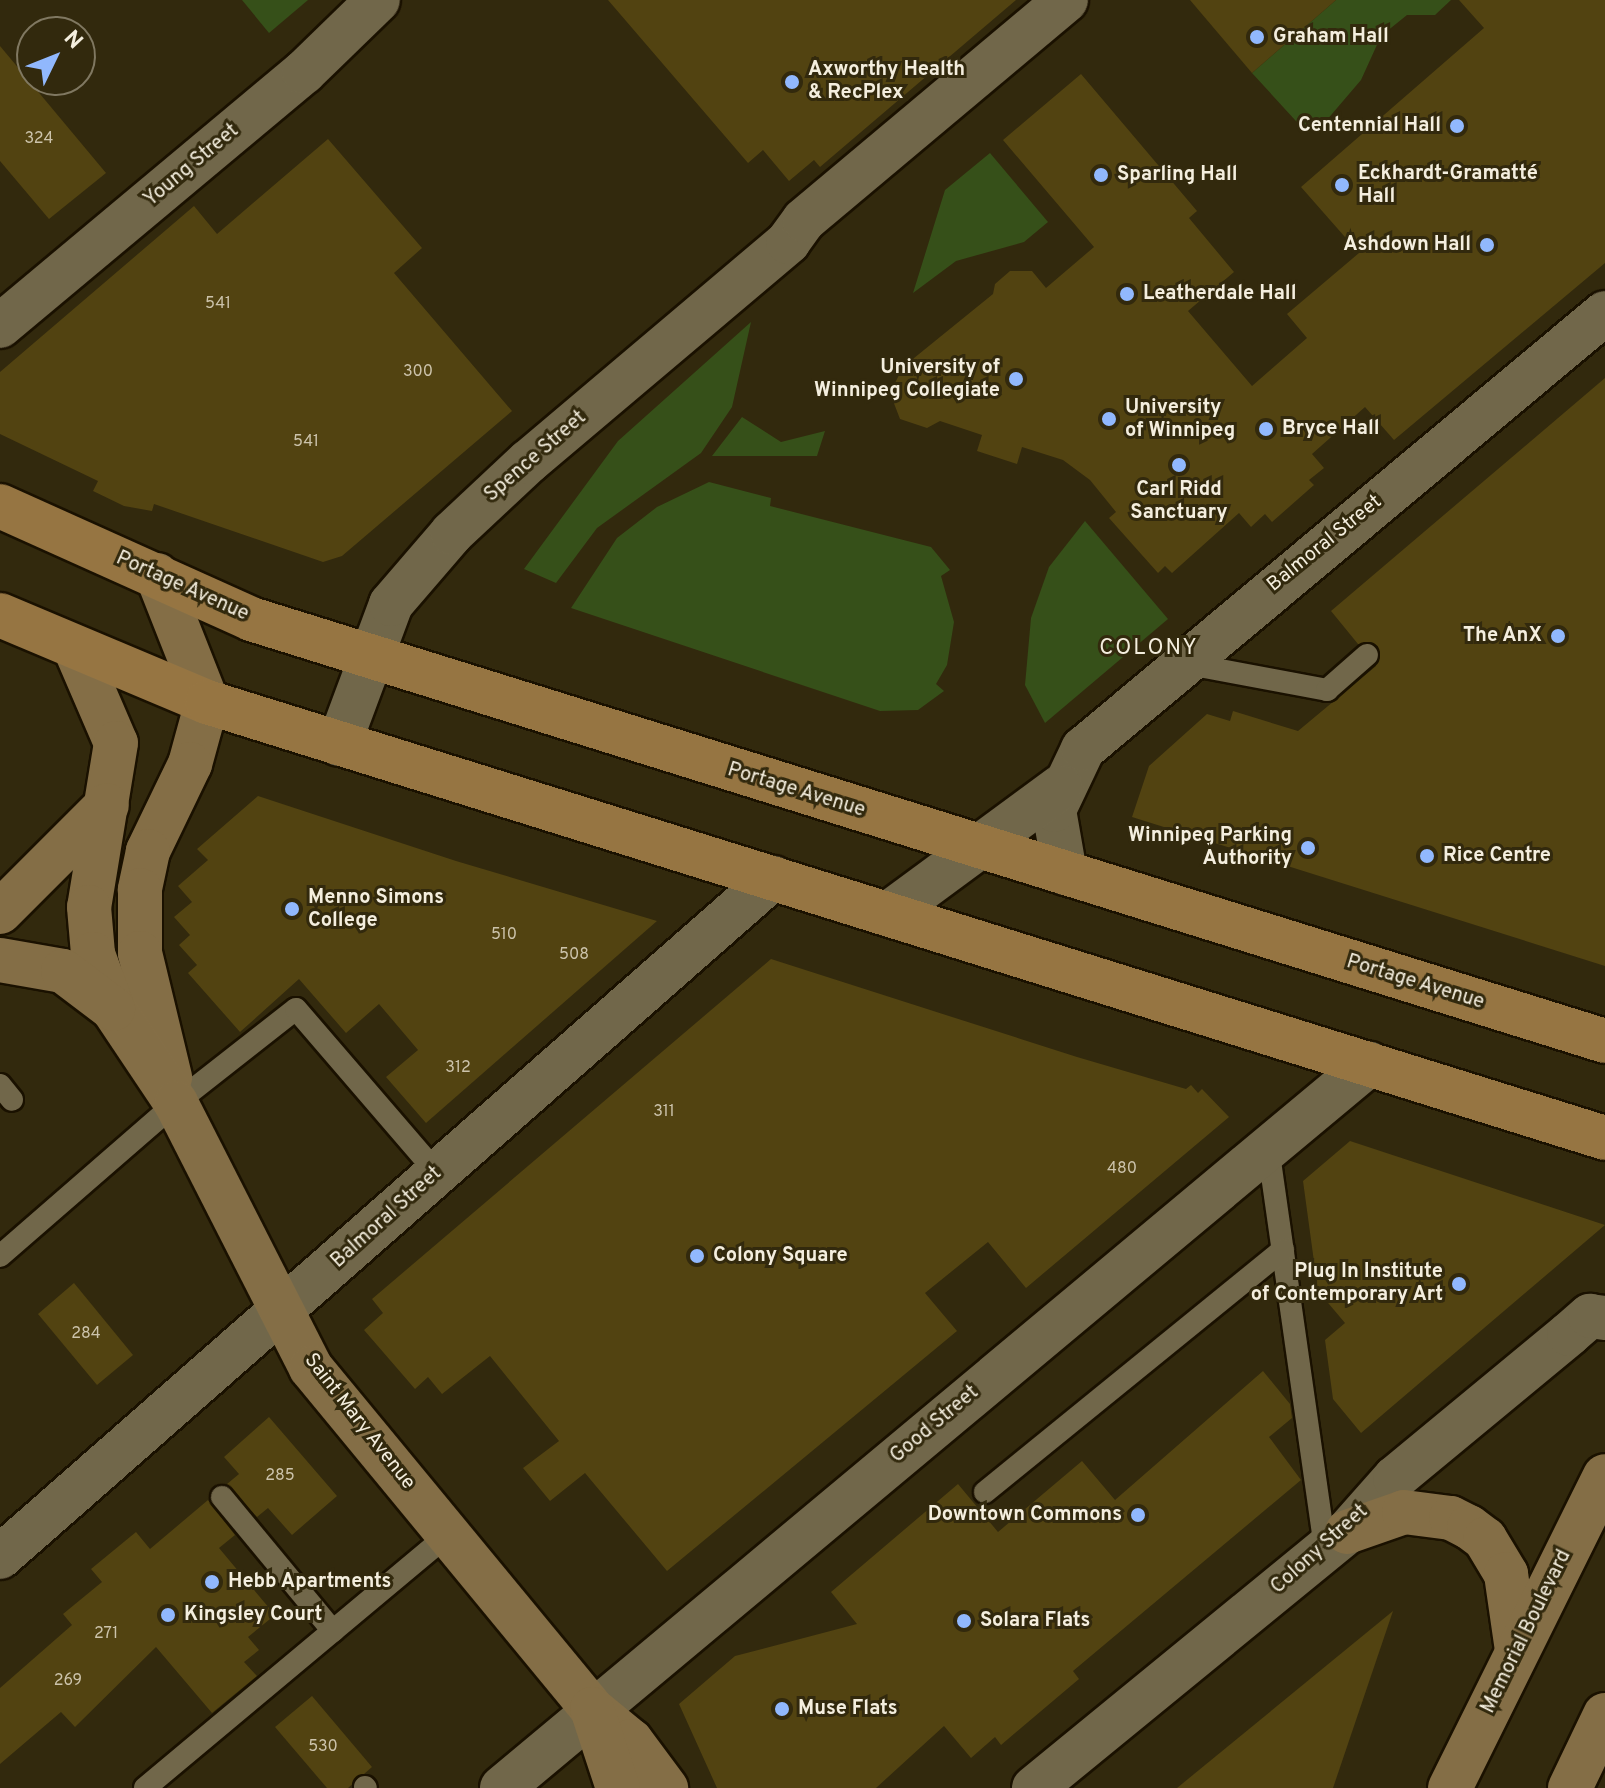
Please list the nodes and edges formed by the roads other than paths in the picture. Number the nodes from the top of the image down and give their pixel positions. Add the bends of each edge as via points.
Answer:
1 (378, 0) edge
2 (1066, 0) edge
3 (1605, 313) edge
4 (0, 326) edge
5 (0, 506) edge
6 (157, 575) junction
7 (0, 615) edge
8 (75, 648) junction
9 (1367, 655) dead end
10 (368, 657) junction
11 (1182, 663) junction
12 (207, 702) junction
13 (339, 744) junction
14 (1060, 787) junction
15 (107, 805) junction
16 (978, 847) junction
17 (1065, 873) junction
18 (773, 878) junction
19 (0, 912) edge
20 (888, 914) junction
21 (0, 960) edge
22 (113, 1009) junction
23 (1605, 1041) edge
24 (1369, 1064) junction
25 (176, 1103) junction
26 (1605, 1138) edge
27 (1268, 1147) junction
28 (437, 1173) junction
29 (1283, 1250) junction
30 (0, 1256) edge
31 (281, 1312) junction
32 (1605, 1318) edge
33 (1605, 1476) edge
34 (985, 1492) dead end
35 (222, 1497) dead end
36 (449, 1534) junction
37 (1336, 1541) junction
38 (0, 1557) edge
39 (333, 1631) junction
40 (1517, 1650) junction
41 (592, 1709) junction
42 (1605, 1715) edge
43 (145, 1788) edge
44 (502, 1788) edge
45 (618, 1788) edge
46 (666, 1788) edge
47 (1034, 1788) edge
48 (1450, 1788) edge
49 (1570, 1788) edge

1 - 4 street, Young Street via 304,72
2 - 10 street, Spence Street via 804,220 788,242 452,533 391,604
3 - 11 street, Balmoral Street
5 - 6 main road, Portage Avenue
6 - 10 main road, Portage Avenue via 251,619
6 - 12 main road
7 - 8 main road
8 - 12 main road
8 - 15 main road, Saint Mary Avenue via 116,743
9 - 11 lane via 1327,690
10 - 13 street, Spence Street
10 - 16 main road, Portage Avenue
11 - 14 street, Balmoral Street via 1083,749
12 - 13 main road
12 - 25 main road, Saint Mary Avenue via 190,764 148,851 140,890 140,953
13 - 18 main road
14 - 16 street, Balmoral Street
14 - 17 street, Balmoral Street via 1054,810
15 - 19 main road
15 - 22 main road, Saint Mary Avenue via 90,882 89,928
16 - 17 main road, Portage Avenue
16 - 20 street, Balmoral Street
17 - 23 main road, Portage Avenue
18 - 20 main road
18 - 28 street, Balmoral Street
20 - 24 main road
21 - 22 main road via 63,971
22 - 25 main road, Saint Mary Avenue
24 - 26 main road
24 - 27 street, Good Street
25 - 28 lane via 296,1009
25 - 30 lane
25 - 31 main road, Saint Mary Avenue
27 - 29 lane
27 - 41 street, Good Street
28 - 31 street, Balmoral Street
29 - 34 lane
29 - 37 lane
31 - 36 main road, Saint Mary Avenue via 311,1368
31 - 38 street, Balmoral Street
32 - 37 street, Colony Street via 1590,1316 1395,1478
33 - 40 main road, Memorial Boulevard
35 - 39 lane
36 - 39 lane
36 - 41 main road, Saint Mary Avenue
37 - 40 main road via 1404,1512 1451,1518 1469,1527 1485,1539 1506,1574
37 - 47 street, Colony Street
39 - 43 lane
40 - 48 main road, Memorial Boulevard
41 - 44 street, Good Street
41 - 45 main road, Saint Mary Avenue
41 - 46 main road, Saint Mary Avenue via 631,1741
42 - 49 main road

